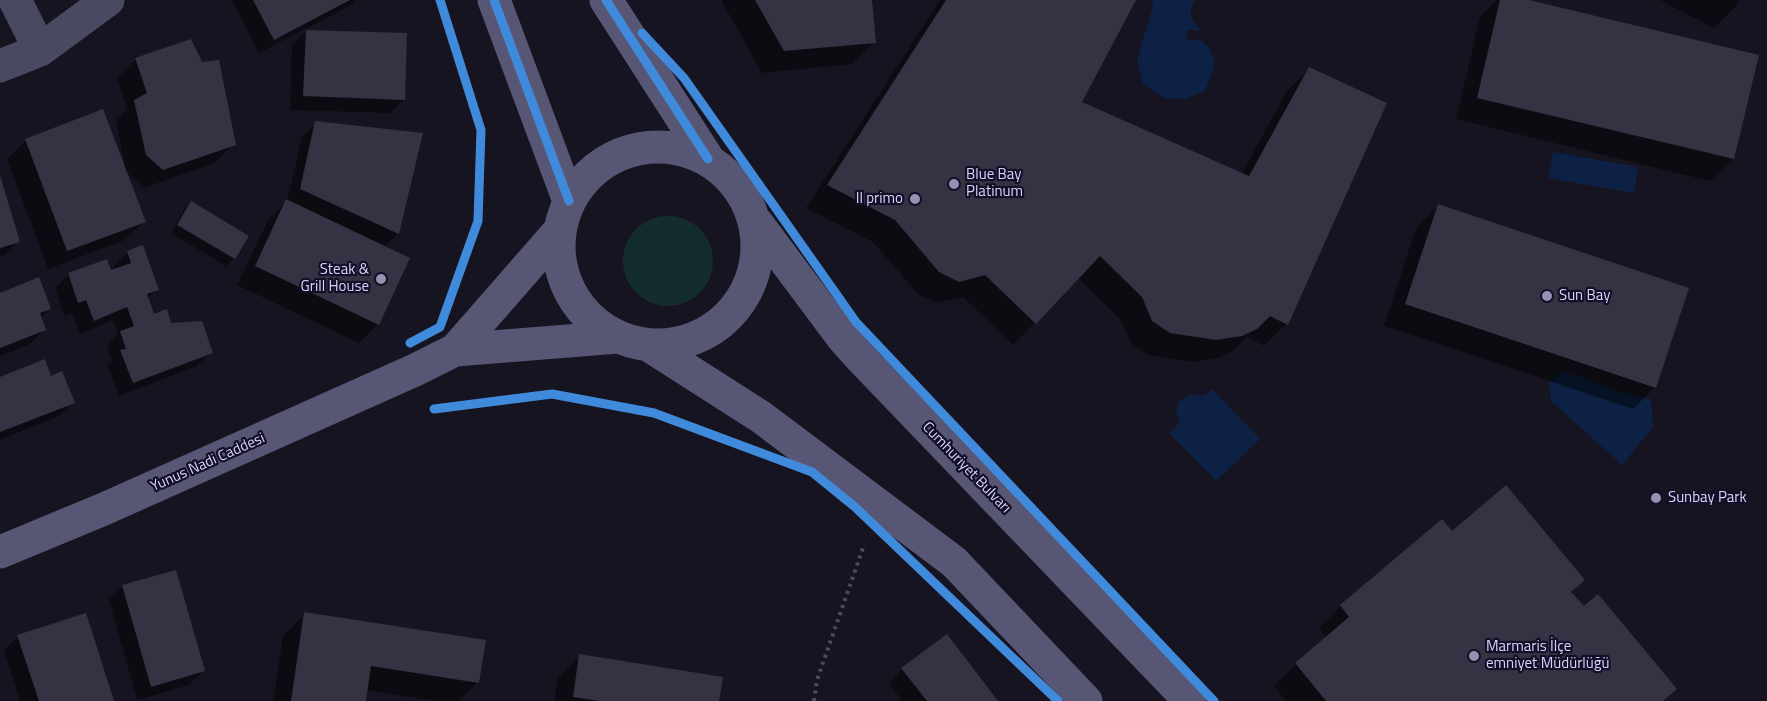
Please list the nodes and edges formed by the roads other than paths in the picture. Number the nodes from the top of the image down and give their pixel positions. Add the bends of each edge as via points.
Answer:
1 (15, 0) edge
2 (108, 0) edge
3 (494, 0) edge
4 (606, 0) edge
5 (40, 50) junction
6 (0, 66) edge
7 (708, 159) junction
8 (569, 201) junction
9 (757, 223) junction
10 (559, 231) junction
11 (618, 337) junction
12 (650, 346) junction
13 (455, 350) junction
14 (0, 552) edge
15 (1086, 701) edge
16 (1190, 701) edge

1 - 5 street
2 - 5 street
3 - 8 main road
4 - 7 main road
5 - 6 street
7 - 8 main road via 673,145 642,146 612,155 587,175
7 - 9 main road
8 - 10 main road
9 - 12 main road via 759,262 737,309 712,331 682,343
9 - 16 main road, Cumhuriyet Bulvarı via 858,355
10 - 11 main road via 560,263 571,293 590,319
10 - 13 main road
11 - 12 main road
11 - 13 main road
12 - 15 main road via 761,417 954,562
13 - 14 main road, Yunus Nadi Caddesi

